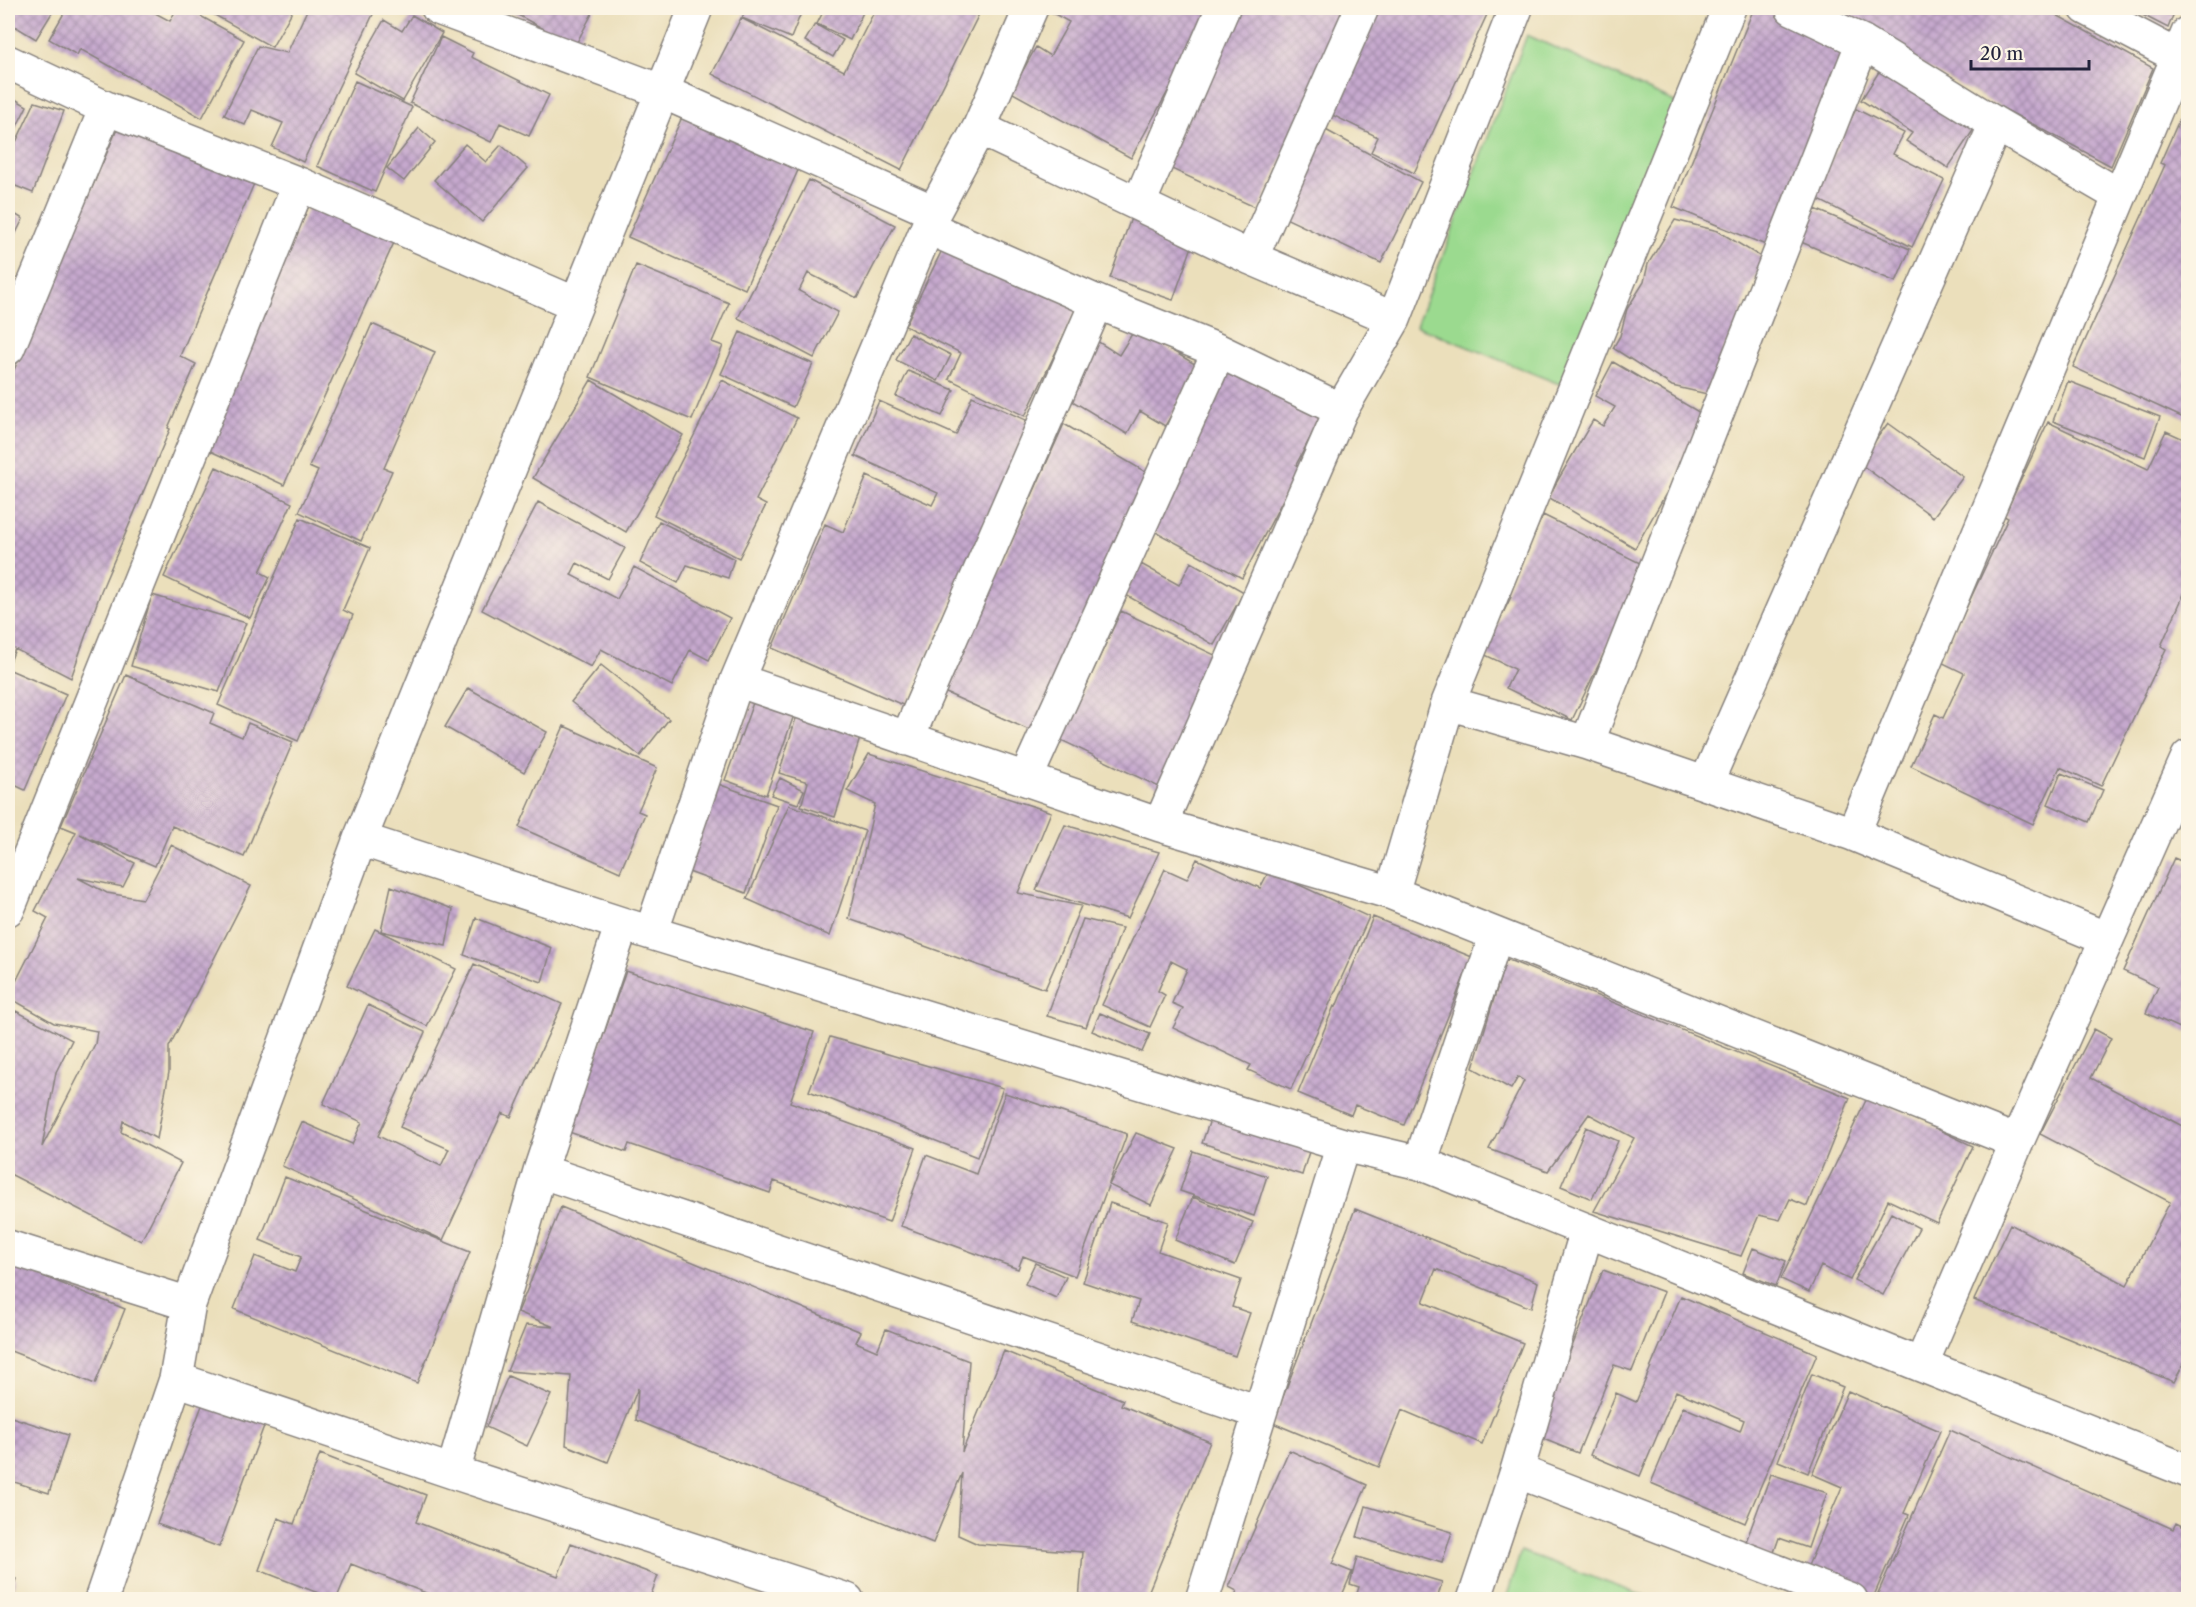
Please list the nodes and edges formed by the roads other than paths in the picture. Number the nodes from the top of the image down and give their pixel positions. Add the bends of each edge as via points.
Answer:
1 (438, 8) edge
2 (696, 8) edge
3 (1031, 8) edge
4 (1223, 8) edge
5 (1362, 8) edge
6 (1516, 8) edge
7 (1729, 8) edge
8 (1792, 8) edge
9 (2086, 8) edge
10 (1863, 42) junction
11 (2183, 45) edge
12 (8, 62) edge
13 (661, 91) junction
14 (106, 108) junction
15 (1996, 124) junction
16 (979, 128) junction
17 (298, 184) junction
18 (2120, 196) junction
19 (1139, 203) junction
20 (931, 220) junction
21 (1251, 258) junction
22 (17, 299) edge
23 (1097, 302) junction
24 (576, 304) junction
25 (1394, 319) junction
26 (8, 348) edge
27 (1219, 351) junction
28 (1341, 410) junction
29 (738, 680) junction
30 (1448, 703) junction
31 (907, 739) junction
32 (1587, 743) junction
33 (2188, 757) edge
34 (1026, 778) junction
35 (1706, 783) junction
36 (2177, 813) edge
37 (1160, 825) junction
38 (1853, 834) junction
39 (360, 840) junction
40 (1392, 893) junction
41 (8, 909) edge
42 (637, 929) junction
43 (1496, 936) junction
44 (2106, 939) junction
45 (2017, 1142) junction
46 (1343, 1145) junction
47 (1420, 1163) junction
48 (540, 1170) junction
49 (1587, 1230) junction
50 (8, 1247) edge
51 (189, 1304) junction
52 (1921, 1365) junction
53 (176, 1379) junction
54 (1258, 1412) junction
55 (1517, 1471) junction
56 (2188, 1471) edge
57 (453, 1472) junction
58 (836, 1598) edge
59 (101, 1599) edge
60 (1202, 1599) edge
61 (1474, 1599) edge
62 (1851, 1599) edge

1 - 13 street
2 - 13 street
3 - 16 street
4 - 19 street
5 - 21 street
6 - 25 street
7 - 30 street
8 - 10 street
9 - 11 street
10 - 15 street
10 - 32 street
11 - 18 street
12 - 14 street
13 - 20 street
13 - 24 street
14 - 17 street
14 - 22 street
15 - 18 street
15 - 35 street
16 - 19 street
16 - 20 street
17 - 24 street
17 - 41 street
18 - 38 street
19 - 21 street
20 - 23 street
20 - 29 street
21 - 25 street
22 - 26 street
23 - 27 street
23 - 31 street
24 - 39 street
25 - 28 street
27 - 28 street
27 - 34 street
28 - 37 street
29 - 31 street
29 - 42 street
30 - 32 street
30 - 40 street
31 - 34 street
32 - 35 street
33 - 36 street
34 - 37 street
35 - 38 street
36 - 44 street
37 - 40 street
38 - 44 street
39 - 42 street
39 - 51 street
40 - 43 street
42 - 46 street
42 - 48 street
43 - 45 street
43 - 47 street
44 - 45 street
45 - 52 street
46 - 47 street
46 - 54 street
47 - 49 street
48 - 54 street
48 - 57 street
49 - 52 street
49 - 55 street
50 - 51 street
51 - 53 street
52 - 56 street
53 - 57 street
53 - 59 street
54 - 60 street
55 - 61 street
55 - 62 street
57 - 58 street

